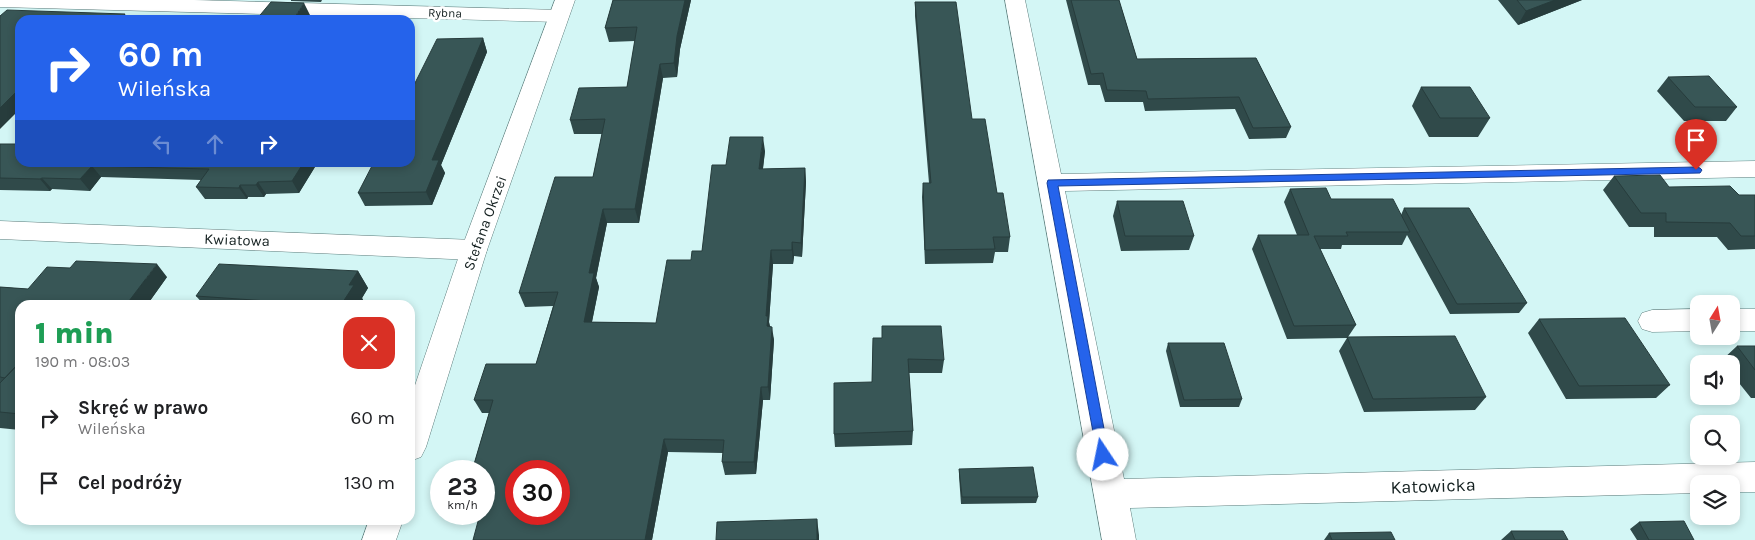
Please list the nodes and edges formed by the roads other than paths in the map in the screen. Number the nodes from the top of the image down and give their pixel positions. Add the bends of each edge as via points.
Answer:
1 (1015, 0) edge
2 (0, 1) edge
3 (562, 8) edge
4 (1755, 169) edge
5 (1052, 183) junction
6 (0, 230) edge
7 (474, 250) junction
8 (1690, 320) edge
9 (1740, 320) edge
10 (1755, 320) edge
11 (1652, 321) dead end
12 (415, 432) edge
13 (1755, 477) edge
14 (1110, 494) junction
15 (384, 525) edge
16 (380, 540) edge
17 (1119, 540) edge

1 - 5 street
2 - 3 street, Rybna
3 - 7 street, Stefana Okrzei
4 - 5 street
5 - 14 street
6 - 7 street, Kwiatowa
7 - 12 street, Stefana Okrzei
8 - 11 street
9 - 10 street
13 - 14 street, Katowicka
14 - 17 street
15 - 16 street

